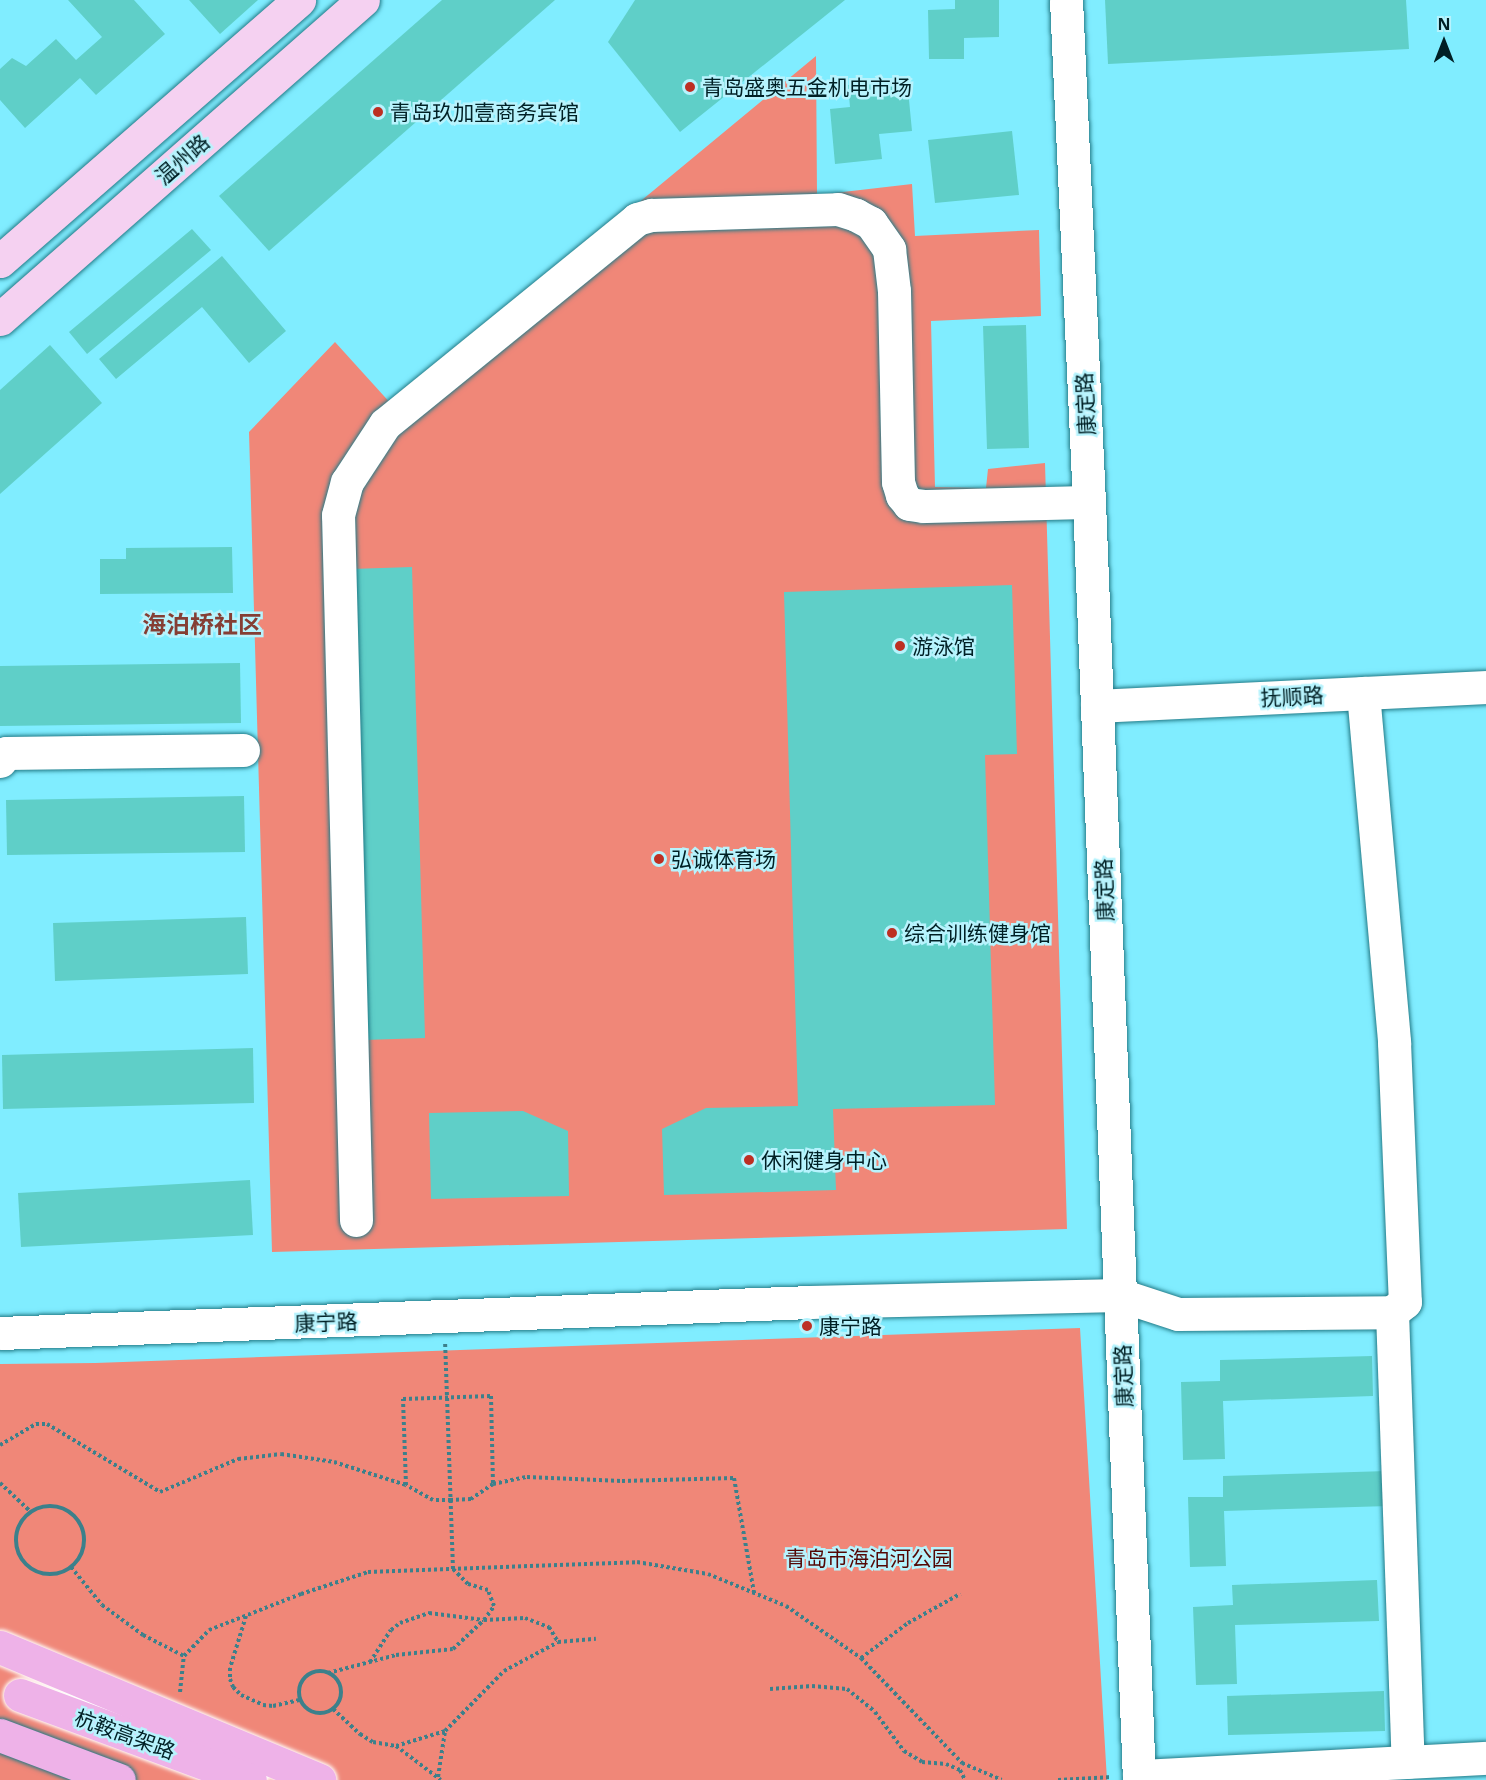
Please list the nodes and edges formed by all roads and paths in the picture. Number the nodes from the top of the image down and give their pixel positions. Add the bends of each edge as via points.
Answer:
1 (299, 0) edge
2 (363, 0) edge
3 (1066, 0) edge
4 (0, 261) edge
5 (0, 319) edge
6 (1089, 502) junction
7 (1486, 687) edge
8 (1363, 693) junction
9 (1097, 706) junction
10 (243, 750) dead end
11 (0, 761) edge
12 (356, 1220) dead end
13 (1119, 1295) junction
14 (1392, 1312) junction
15 (444, 1318) junction
16 (0, 1333) edge
17 (448, 1398) junction
18 (0, 1444) edge
19 (0, 1483) edge
20 (493, 1484) junction
21 (405, 1485) junction
22 (451, 1500) junction
23 (31, 1512) junction
24 (71, 1567) junction
25 (453, 1569) junction
26 (754, 1593) junction
27 (960, 1594) dead end
28 (247, 1615) junction
29 (484, 1620) junction
30 (596, 1639) dead end
31 (558, 1642) junction
32 (0, 1647) edge
33 (184, 1656) junction
34 (861, 1658) junction
35 (369, 1662) junction
36 (328, 1673) junction
37 (0, 1689) edge
38 (770, 1689) dead end
39 (300, 1700) junction
40 (180, 1703) dead end
41 (333, 1709) junction
42 (445, 1731) junction
43 (0, 1736) edge
44 (396, 1746) junction
45 (1486, 1758) edge
46 (1408, 1762) junction
47 (440, 1778) edge
48 (1139, 1778) edge
49 (119, 1780) edge
50 (250, 1780) edge
51 (319, 1780) edge
52 (965, 1780) edge
53 (1002, 1780) edge
54 (1058, 1780) edge

1 - 4 main road, 温州路
2 - 5 main road, 温州路
3 - 6 street, 康定路
6 - 9 street, 康定路
6 - 12 street via 909,504 898,482 890,249 871,223 838,209 651,215 637,219 385,423 347,482 338,515
7 - 8 street, 抚顺路
8 - 9 street, 抚顺路
8 - 14 street via 1394,1042 1406,1302
9 - 13 street, 康定路
10 - 11 street via 6,753
13 - 14 street, 康宁路 via 1178,1314
13 - 15 street, 康宁路 via 809,1302
13 - 48 street, 康定路
14 - 46 street
15 - 16 street, 康宁路
15 - 17 path
17 - 20 path via 491,1396
17 - 21 path via 403,1399
17 - 22 path
18 - 21 path via 36,1424 47,1424 160,1492 238,1459 281,1454 334,1462
19 - 23 path
20 - 22 path via 471,1499
20 - 26 path via 527,1477 622,1481 734,1478
21 - 22 path via 433,1500
22 - 25 path
23 - 24 path via 53,1506 74,1515 84,1536 83,1547
23 - 24 path via 18,1529 18,1550 23,1560 40,1572 51,1574
24 - 33 path via 102,1605 143,1635
25 - 26 path via 637,1562 708,1574
25 - 28 path via 368,1572
25 - 29 path via 468,1584 482,1587 491,1595 494,1606
26 - 34 path via 786,1606
27 - 34 path via 908,1623
28 - 33 path via 209,1630
28 - 39 path via 230,1668 233,1686 241,1695 263,1705
29 - 31 path via 518,1617 538,1621 549,1627
29 - 35 path via 453,1649
29 - 35 path via 429,1613 417,1616 391,1630
30 - 31 path
31 - 42 path via 504,1671
32 - 51 highway, bridge
33 - 40 path
34 - 53 path via 962,1763
35 - 36 path
36 - 39 path via 314,1672 302,1680
36 - 41 path via 341,1689
37 - 50 highway, 杭鞍高架路, bridge
38 - 52 path via 847,1689 875,1712 904,1751 922,1761 960,1770
39 - 41 path via 314,1713
41 - 44 path via 373,1742
42 - 44 path
42 - 47 path
43 - 49 highway
44 - 47 path
45 - 46 street
46 - 48 street
48 - 54 path

